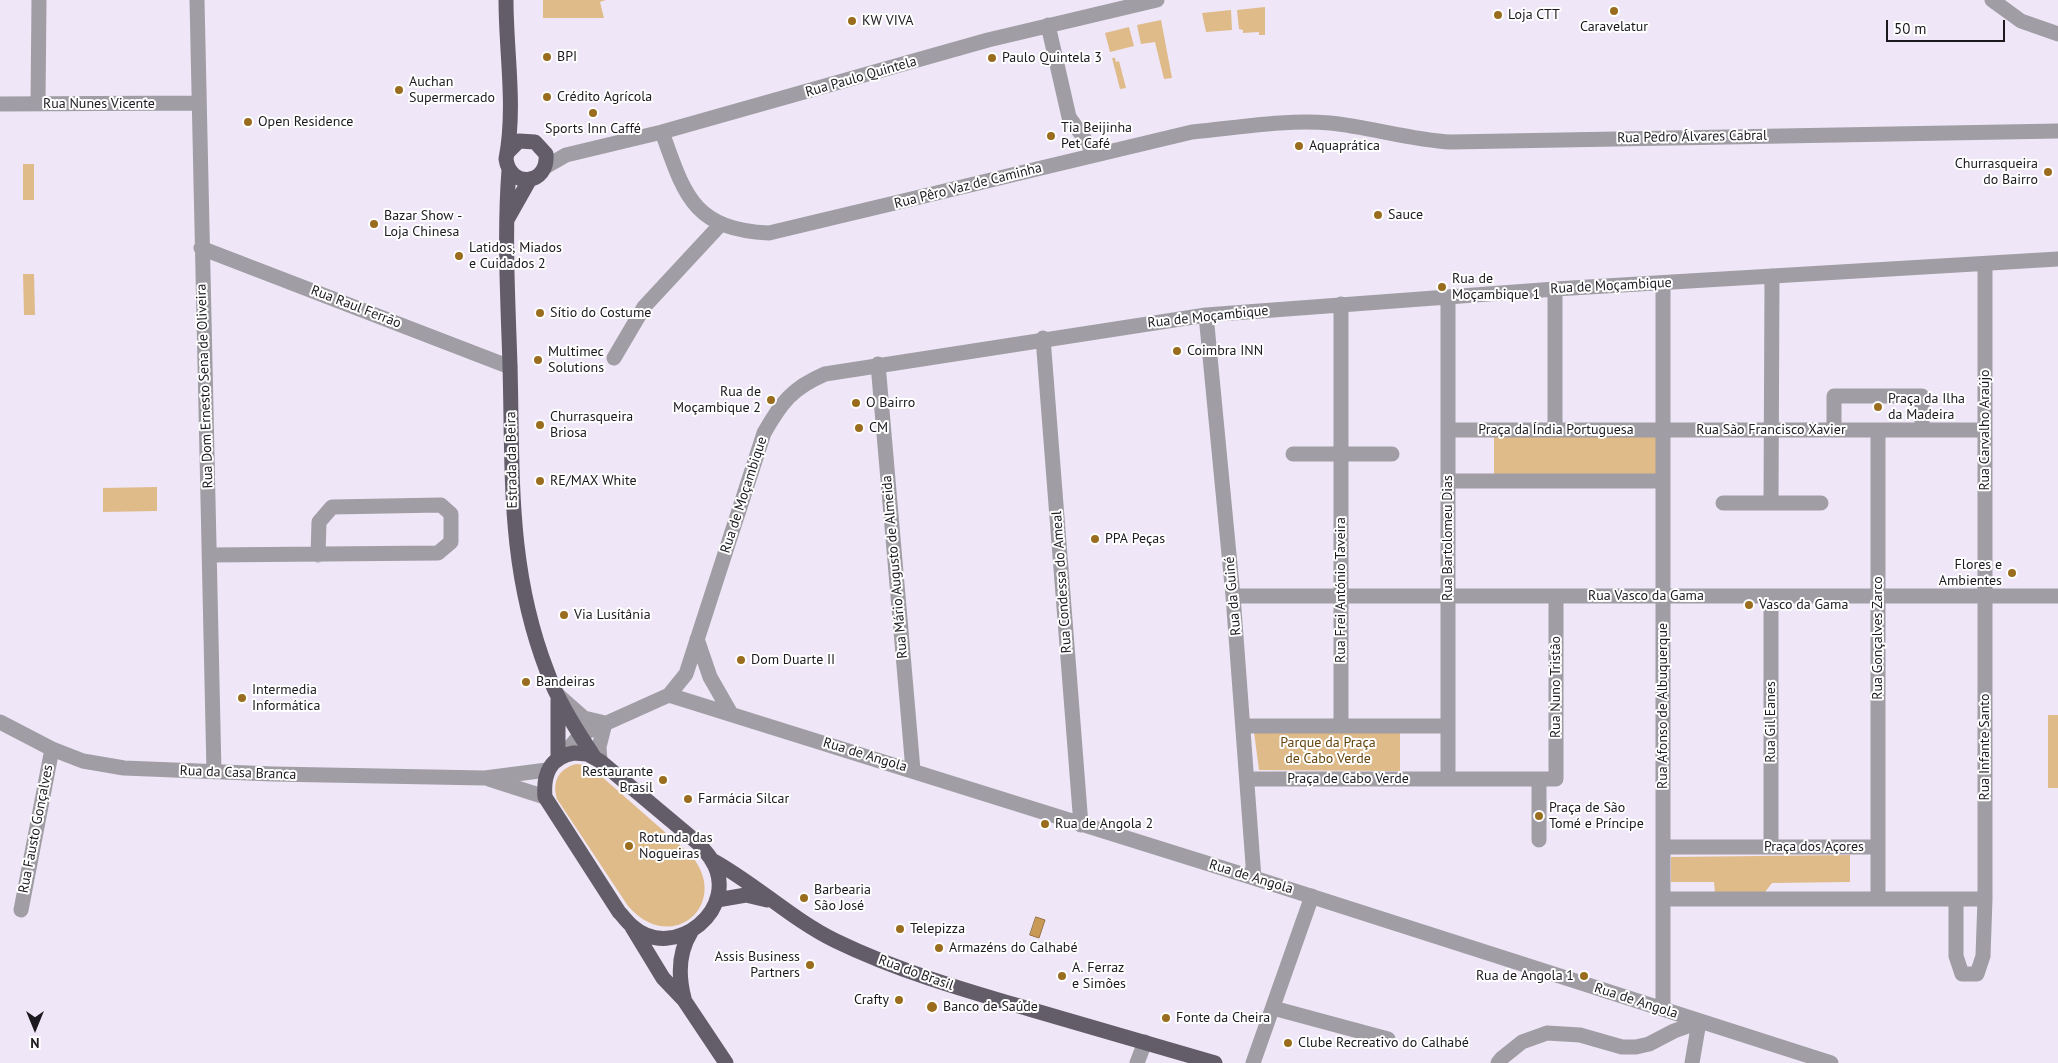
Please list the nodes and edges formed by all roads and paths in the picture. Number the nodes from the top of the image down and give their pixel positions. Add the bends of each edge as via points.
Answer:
1 (39, 0) edge
2 (197, 0) edge
3 (506, 0) edge
4 (1156, 0) edge
5 (1992, 0) edge
6 (1048, 25) junction
7 (2058, 34) edge
8 (198, 103) junction
9 (0, 104) edge
10 (38, 104) junction
11 (512, 110) junction
12 (1327, 123) joint
13 (2058, 131) edge
14 (662, 132) junction
15 (536, 144) junction
16 (507, 153) junction
17 (566, 155) junction
18 (1096, 155) junction
19 (545, 167) junction
20 (509, 170) junction
21 (530, 179) junction
22 (507, 220) junction
23 (722, 224) junction
24 (201, 248) junction
25 (2058, 259) edge
26 (1986, 264) junction
27 (1772, 276) junction
28 (1663, 283) junction
29 (1555, 289) junction
30 (1448, 297) junction
31 (1341, 304) junction
32 (1206, 315) junction
33 (1043, 338) junction
34 (614, 358) dead end
35 (878, 364) junction
36 (510, 367) junction
37 (1448, 430) junction
38 (1555, 430) junction
39 (1663, 430) junction
40 (1771, 430) junction
41 (1834, 430) junction
42 (1878, 430) junction
43 (1922, 430) junction
44 (1986, 430) junction
45 (1293, 454) dead end
46 (1341, 454) junction
47 (1392, 454) dead end
48 (1448, 481) junction
49 (1663, 481) junction
50 (1723, 503) dead end
51 (1771, 503) junction
52 (1821, 503) dead end
53 (210, 555) junction
54 (318, 555) junction
55 (1233, 596) junction
56 (1341, 596) junction
57 (1448, 596) junction
58 (1556, 596) junction
59 (1663, 596) junction
60 (1771, 596) junction
61 (1878, 596) junction
62 (1986, 596) junction
63 (2058, 596) edge
64 (697, 639) junction
65 (557, 694) junction
66 (670, 695) junction
67 (730, 712) junction
68 (0, 722) edge
69 (605, 724) junction
70 (1244, 726) junction
71 (1341, 726) junction
72 (1448, 726) junction
73 (580, 735) junction
74 (52, 749) junction
75 (561, 756) junction
76 (597, 759) junction
77 (547, 770) junction
78 (913, 770) junction
79 (214, 772) junction
80 (485, 778) junction
81 (1247, 779) junction
82 (1448, 779) junction
83 (1539, 779) junction
84 (1556, 779) joint
85 (545, 797) junction
86 (1081, 825) junction
87 (1539, 840) dead end
88 (1663, 847) junction
89 (1771, 847) junction
90 (1878, 847) junction
91 (712, 860) junction
92 (1254, 878) junction
93 (1312, 896) junction
94 (1663, 899) junction
95 (1878, 899) junction
96 (1956, 899) junction
97 (1986, 899) junction
98 (717, 900) junction
99 (771, 901) junction
100 (21, 910) dead end
101 (632, 927) junction
102 (691, 932) junction
103 (684, 1000) junction
104 (1272, 1008) junction
105 (1663, 1009) junction
106 (1700, 1022) junction
107 (1388, 1039) dead end
108 (1145, 1042) junction
109 (726, 1063) edge
110 (1137, 1063) edge
111 (1215, 1063) edge
112 (1253, 1063) edge
113 (1498, 1063) edge
114 (1692, 1063) edge
115 (1831, 1063) edge

1 - 10 street
2 - 8 street, Rua Dom Ernesto Sena de Oliveira
3 - 11 main road, Estrada da Beira
4 - 6 street, Rua Paulo Quintela
5 - 7 street via 2021,21
6 - 14 street, Rua Paulo Quintela
6 - 18 street via 1069,117
8 - 10 street, Rua Nunes Vicente
8 - 24 street, Rua Dom Ernesto Sena de Oliveira
9 - 10 street, Rua Nunes Vicente
11 - 15 main road, Estrada da Beira
11 - 16 main road, Estrada da Beira
12 - 13 street, Rua Pedro Álvares Cabral via 1369,128 1422,141 1451,142
12 - 18 street, Rua Pêro Vaz de Caminha via 1192,132
14 - 17 street, Rua Paulo Quintela
14 - 23 street, Rua Pêro Vaz de Caminha via 687,195 700,210
15 - 16 main road via 514,144
15 - 17 street
15 - 19 main road, Estrada da Beira via 546,154
16 - 20 main road, Estrada da Beira
17 - 19 street, Rua Paulo Quintela
18 - 23 street, Rua Pêro Vaz de Caminha via 779,231 742,232
19 - 21 main road, Estrada da Beira
20 - 21 main road via 518,178
20 - 22 main road, Estrada da Beira
21 - 22 main road, Estrada da Beira
22 - 36 main road, Estrada da Beira
23 - 34 street via 644,306
24 - 36 street, Rua Raul Ferrão
24 - 53 street, Rua Dom Ernesto Sena de Oliveira
25 - 26 street, Rua de Moçambique
26 - 27 street, Rua de Moçambique
26 - 44 street, Rua Carvalho Araújo
27 - 28 street, Rua de Moçambique
27 - 40 street
28 - 29 street, Rua de Moçambique
28 - 39 street, Rua Afonso de Albuquerque
29 - 30 street, Rua de Moçambique
29 - 38 street
30 - 31 street, Rua de Moçambique
30 - 37 street, Rua Bartolomeu Dias
31 - 32 street, Rua de Moçambique
31 - 46 street, Rua Frei António Taveira
32 - 33 street, Rua de Moçambique
32 - 55 street, Rua da Guiné
33 - 35 street, Rua de Moçambique
33 - 86 street, Rua Condessa do Ameal
35 - 64 street, Rua de Moçambique via 825,374 808,381 780,406 764,433
35 - 78 street, Rua Mário Augusto de Almeida
36 - 65 main road, Estrada da Beira via 514,530 521,586 536,641
37 - 38 street, Praça da Índia Portuguesa
37 - 48 street, Rua Bartolomeu Dias
38 - 39 street, Praça da Índia Portuguesa
39 - 40 street, Rua São Francisco Xavier
39 - 49 street, Rua Afonso de Albuquerque
40 - 41 street, Rua São Francisco Xavier
40 - 51 street
41 - 42 street, Rua São Francisco Xavier
41 - 43 street via 1834,396 1922,396
42 - 43 street, Rua São Francisco Xavier
42 - 61 street, Rua Gonçalves Zarco
43 - 44 street, Rua São Francisco Xavier
44 - 62 street, Rua Carvalho Araújo
45 - 46 street
46 - 47 street
46 - 56 street, Rua Frei António Taveira
48 - 49 street
48 - 57 street, Rua Bartolomeu Dias
49 - 59 street, Rua Afonso de Albuquerque
50 - 51 street
51 - 52 street
53 - 54 street
53 - 79 street, Rua Dom Ernesto Sena de Oliveira
54 - 54 street via 438,553 451,542 451,514 441,506 332,507 319,522
55 - 56 street, Rua Vasco da Gama
55 - 70 street, Rua da Guiné
56 - 57 street, Rua Vasco da Gama
56 - 71 street, Rua Frei António Taveira
57 - 58 street, Rua Vasco da Gama
57 - 72 street, Rua Bartolomeu Dias
58 - 59 street, Rua Vasco da Gama
58 - 84 street, Rua Nuno Tristão
59 - 60 street, Rua Vasco da Gama
59 - 88 street, Rua Afonso de Albuquerque
60 - 61 street, Rua Vasco da Gama
60 - 89 street, Rua Gil Eanes
61 - 62 street, Rua Vasco da Gama
61 - 90 street, Rua Gonçalves Zarco
62 - 63 street, Rua Vasco da Gama
62 - 97 street, Rua Infante Santo
64 - 66 street, Rua de Moçambique via 686,674
64 - 67 street via 710,677
65 - 69 street via 584,718
65 - 73 main road, Estrada da Beira
65 - 75 main road, Estrada da Beira
66 - 67 street, Rua de Angola
66 - 69 street, Rua de Moçambique
67 - 78 street, Rua de Angola
68 - 74 street, Rua da Casa Branca
69 - 73 street, Rua de Moçambique
69 - 76 street
70 - 71 street
70 - 81 street, Rua da Guiné
71 - 72 street
72 - 82 street, Rua Bartolomeu Dias
73 - 75 street
73 - 76 main road, Estrada da Beira
74 - 79 street, Rua da Casa Branca via 83,761 124,768
74 - 100 street, Rua Fausto Gonçalves
75 - 76 main road via 587,754
75 - 77 main road
76 - 91 main road via 699,844
77 - 80 street, Rua da Casa Branca
77 - 85 main road
78 - 86 street, Rua de Angola
79 - 80 street, Rua da Casa Branca
80 - 85 street, Rua da Casa Branca
81 - 82 street, Praça de Cabo Verde
81 - 92 street, Rua da Guiné
82 - 83 street, Praça de Cabo Verde
83 - 84 street, Praça de Cabo Verde
83 - 87 street
85 - 101 main road
86 - 92 street, Rua de Angola
88 - 89 street, Praça dos Açores
88 - 94 street, Rua Afonso de Albuquerque
89 - 90 street, Praça dos Açores
90 - 95 street, Praça dos Açores
91 - 98 main road via 719,880
91 - 99 main road, Rua do Brasil
92 - 93 street, Rua de Angola
93 - 104 street
93 - 105 street, Rua de Angola
94 - 95 street
94 - 105 street, Rua Afonso de Albuquerque
95 - 96 street
96 - 97 street
96 - 97 street, Rua Infante Santo via 1956,956 1962,974 1977,974 1983,956
98 - 99 main road, Rua do Brasil via 746,895
98 - 102 main road via 707,919
99 - 108 main road, Rua do Brasil via 835,941 892,966 949,986
101 - 102 main road via 651,937 672,939
101 - 103 main road via 662,978
102 - 103 main road via 683,946 679,980
103 - 109 main road
104 - 107 street
104 - 112 street
105 - 106 street, Rua de Angola
106 - 113 street via 1636,1048 1580,1035 1547,1033 1522,1042
106 - 114 street
106 - 115 street, Rua de Angola
108 - 110 street
108 - 111 main road, Rua do Brasil

